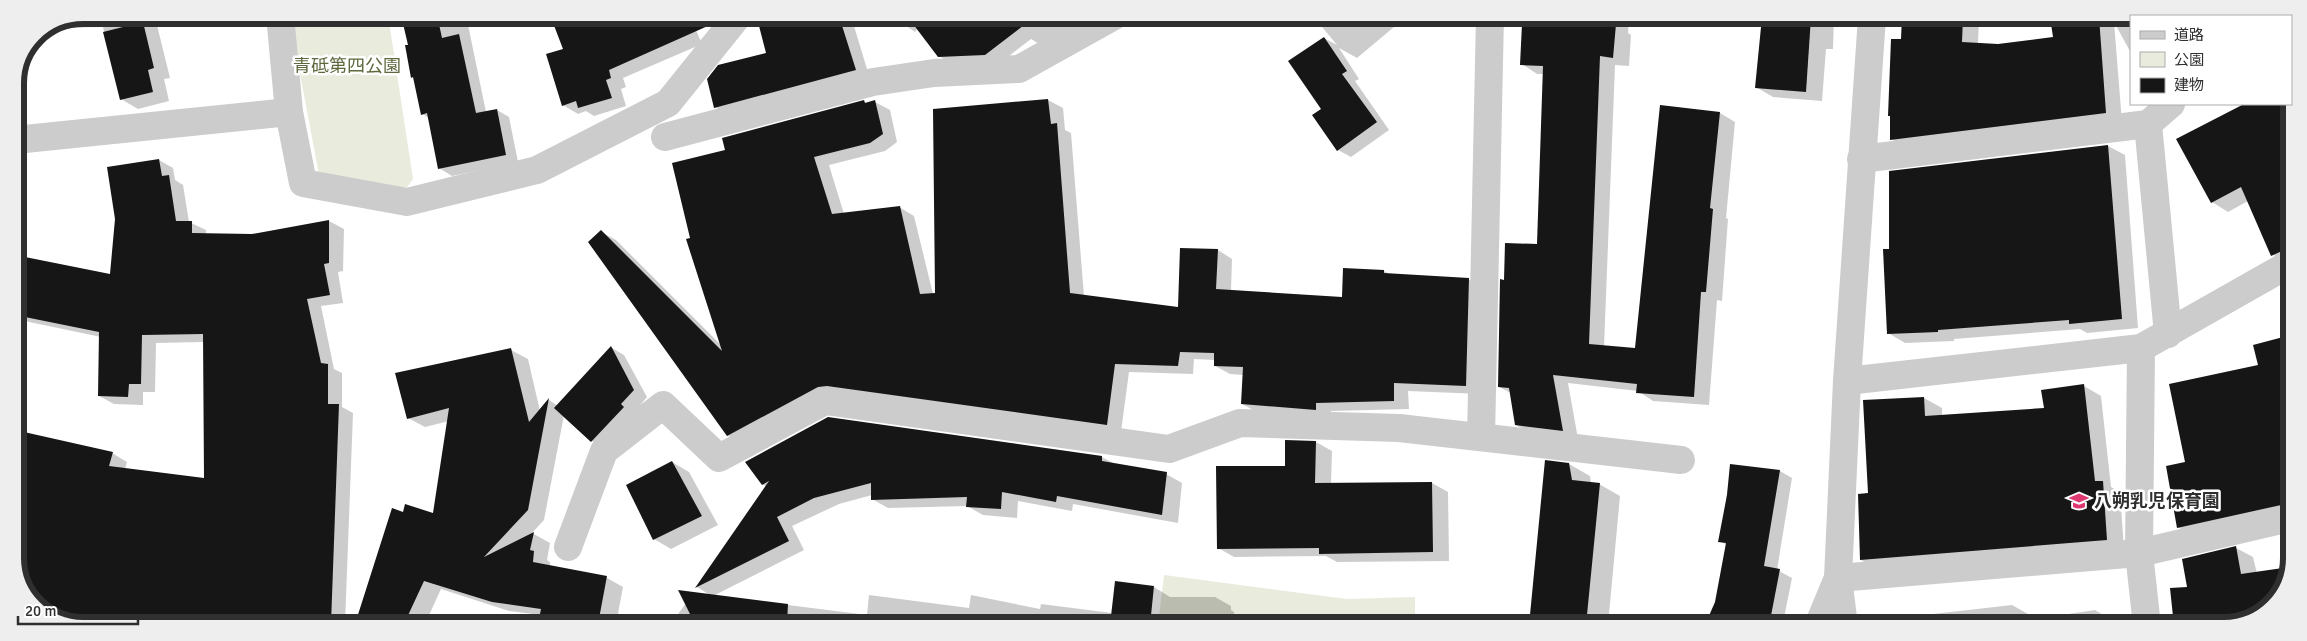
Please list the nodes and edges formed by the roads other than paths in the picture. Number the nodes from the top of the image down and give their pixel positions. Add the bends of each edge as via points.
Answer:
1 (281, 24) edge
2 (732, 24) edge
3 (1100, 24) edge
4 (1490, 24) edge
5 (1871, 24) edge
6 (2170, 105) edge
7 (290, 112) junction
8 (2148, 124) junction
9 (664, 137) dead end
10 (24, 139) edge
11 (1861, 159) junction
12 (2283, 269) edge
13 (2168, 334) junction
14 (2141, 348) junction
15 (1847, 381) junction
16 (1481, 437) junction
17 (1681, 460) dead end
18 (2283, 520) edge
19 (568, 547) dead end
20 (2139, 553) junction
21 (1838, 578) junction
22 (1822, 617) edge
23 (1843, 617) edge
24 (2147, 617) edge

1 - 7 street
2 - 7 street via 668,103 537,170 407,202 303,183
3 - 9 street via 1019,69 934,73 873,82
4 - 16 street
5 - 11 street
6 - 8 street
7 - 10 street
8 - 11 street
8 - 13 street
11 - 15 street
12 - 13 street
13 - 14 street
14 - 15 street
14 - 20 street
15 - 21 street
16 - 17 street
16 - 19 street via 1399,428 1240,423 1169,449 825,401 719,458 663,405 604,451
18 - 20 street
20 - 21 street
20 - 24 street
21 - 22 street
21 - 23 street

